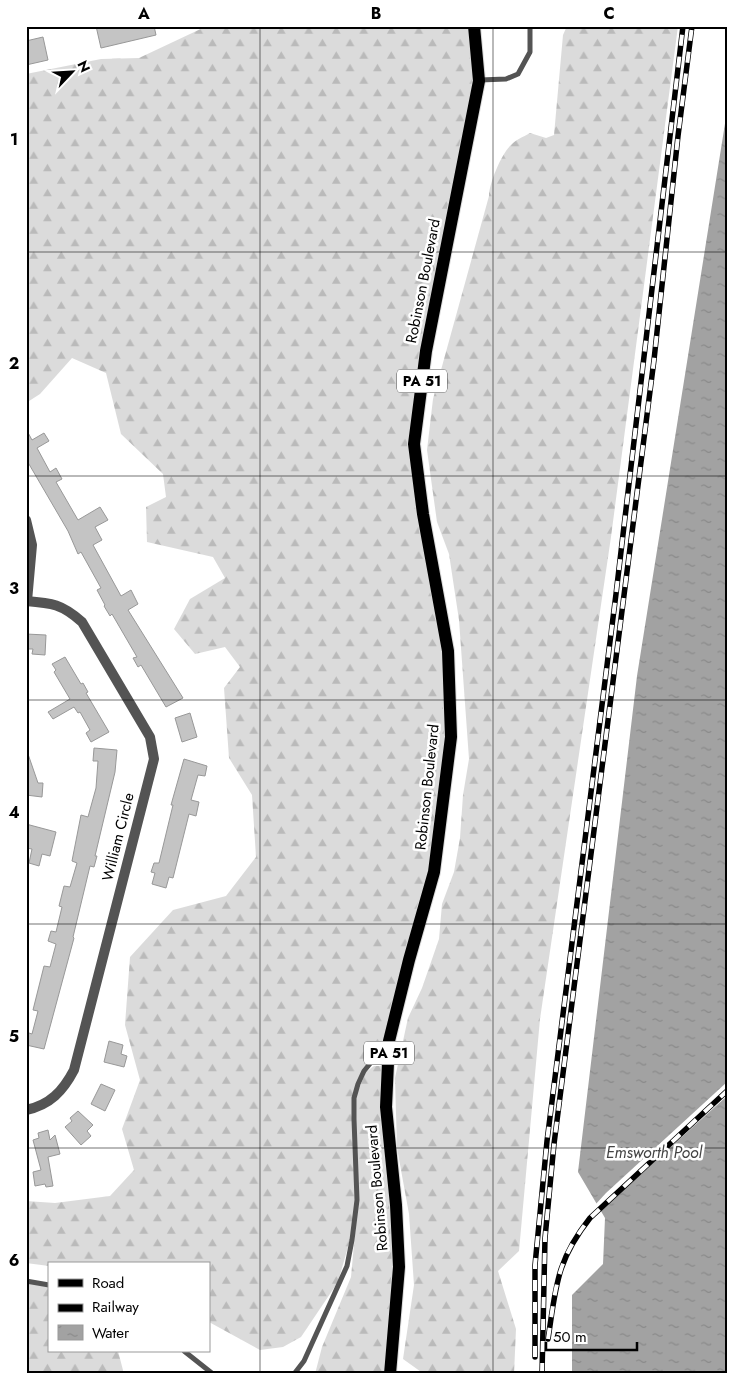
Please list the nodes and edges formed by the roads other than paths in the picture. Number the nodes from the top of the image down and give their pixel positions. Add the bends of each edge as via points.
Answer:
1 (474, 26) edge
2 (530, 26) edge
3 (479, 80) junction
4 (26, 520) edge
5 (27, 601) edge
6 (389, 1041) junction
7 (26, 1110) edge
8 (26, 1281) edge
9 (48, 1284) edge
10 (185, 1352) edge
11 (213, 1374) edge
12 (294, 1374) edge
13 (390, 1374) edge

1 - 3 main road, Robinson Boulevard / PA 51
2 - 3 lane via 530,52 518,74 506,79
3 - 6 main road, Robinson Boulevard / PA 51 via 426,351 414,444 448,652 451,737 434,872
4 - 5 street via 32,545
5 - 7 street, William Circle via 54,603 69,610 82,622 150,737 154,759 74,1070 66,1086 53,1099
6 - 12 lane via 364,1071 354,1098 357,1200 346,1266 304,1361
6 - 13 main road, Robinson Boulevard / PA 51 via 386,1107 399,1267
8 - 9 lane
10 - 11 lane

